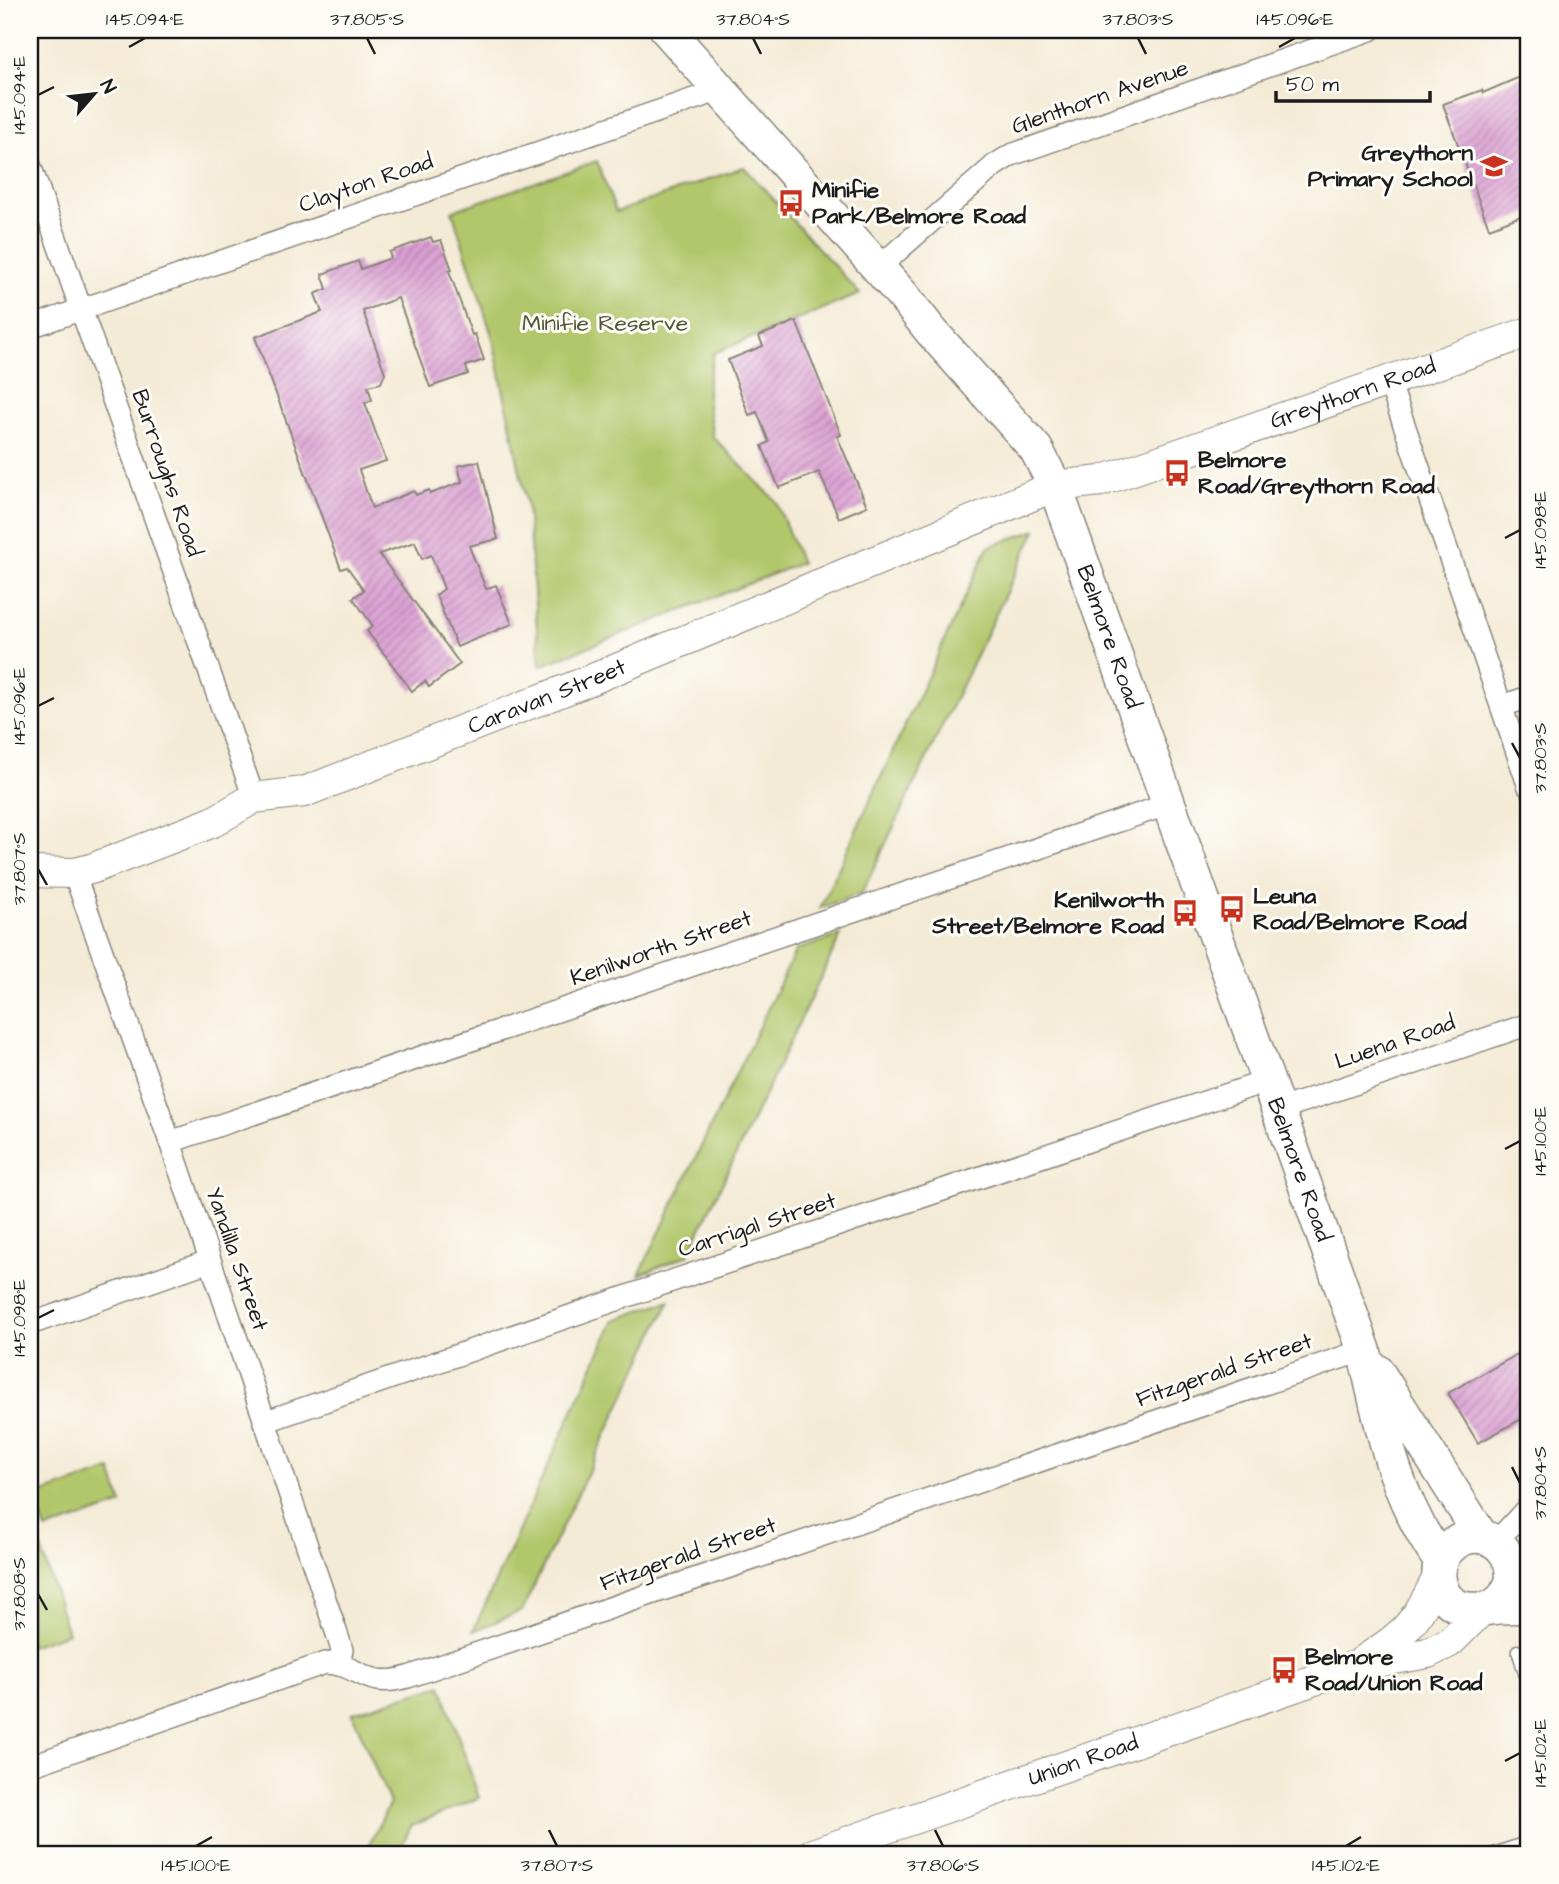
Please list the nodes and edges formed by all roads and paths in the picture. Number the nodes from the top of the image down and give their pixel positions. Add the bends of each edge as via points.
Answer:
1 (667, 30) edge
2 (1370, 30) edge
3 (720, 90) junction
4 (30, 165) edge
5 (878, 268) junction
6 (81, 309) junction
7 (30, 327) edge
8 (1529, 332) edge
9 (1389, 381) junction
10 (1055, 486) junction
11 (1529, 697) edge
12 (1502, 706) junction
13 (1529, 787) edge
14 (254, 798) junction
15 (1169, 804) junction
16 (30, 872) edge
17 (74, 873) junction
18 (1529, 1024) edge
19 (1273, 1095) junction
20 (170, 1142) junction
21 (209, 1261) junction
22 (30, 1324) edge
23 (1364, 1350) junction
24 (264, 1422) junction
25 (1529, 1506) edge
26 (1503, 1546) edge
27 (1440, 1569) junction
28 (1529, 1606) edge
29 (1486, 1610) junction
30 (1517, 1650) dead end
31 (339, 1664) junction
32 (1355, 1666) junction
33 (1529, 1690) edge
34 (30, 1766) edge
35 (1529, 1841) edge
36 (812, 1854) edge
37 (1491, 1854) edge

1 - 3 main road, Belmore Road
2 - 5 street, Glenthorn Avenue via 1011,155
3 - 5 main road, Belmore Road
3 - 6 street, Clayton Road
4 - 6 street, Burroughs Road
5 - 10 main road, Belmore Road via 1036,449
6 - 7 street, Clayton Road
6 - 14 street, Burroughs Road
8 - 9 main road, Greythorn Road
9 - 10 main road, Greythorn Road via 1101,481
9 - 12 street
10 - 14 main road, Caravan Street via 583,683 304,792
10 - 15 main road, Belmore Road
11 - 12 street
12 - 13 street
14 - 17 main road, Caravan Street via 213,822
15 - 19 main road, Belmore Road
15 - 20 street, Kenilworth Street
16 - 17 main road, Caravan Street
17 - 20 street, Yandilla Street
18 - 19 street, Luena Road
19 - 23 main road, Belmore Road
19 - 24 street, Carrigal Street via 641,1291
20 - 21 street, Yandilla Street
21 - 22 street
21 - 24 street, Yandilla Street
23 - 26 main road, Belmore Road
23 - 27 main road, Belmore Road via 1387,1451 1411,1515
23 - 31 street, Fitzgerald Street via 408,1677 372,1680
24 - 31 street, Yandilla Street via 342,1650
25 - 26 street
26 - 27 main road via 1469,1537 1447,1551
26 - 29 main road, Belmore Road via 1513,1566 1512,1583 1504,1598
27 - 29 main road, Belmore Road via 1441,1586 1452,1602 1461,1608
27 - 32 main road, Union Road via 1419,1615 1406,1631
28 - 29 main road, Belmore Road
29 - 32 main road, Union Road via 1450,1642 1428,1653
30 - 33 lane
31 - 34 street via 325,1663
32 - 36 main road, Union Road
35 - 37 lane

